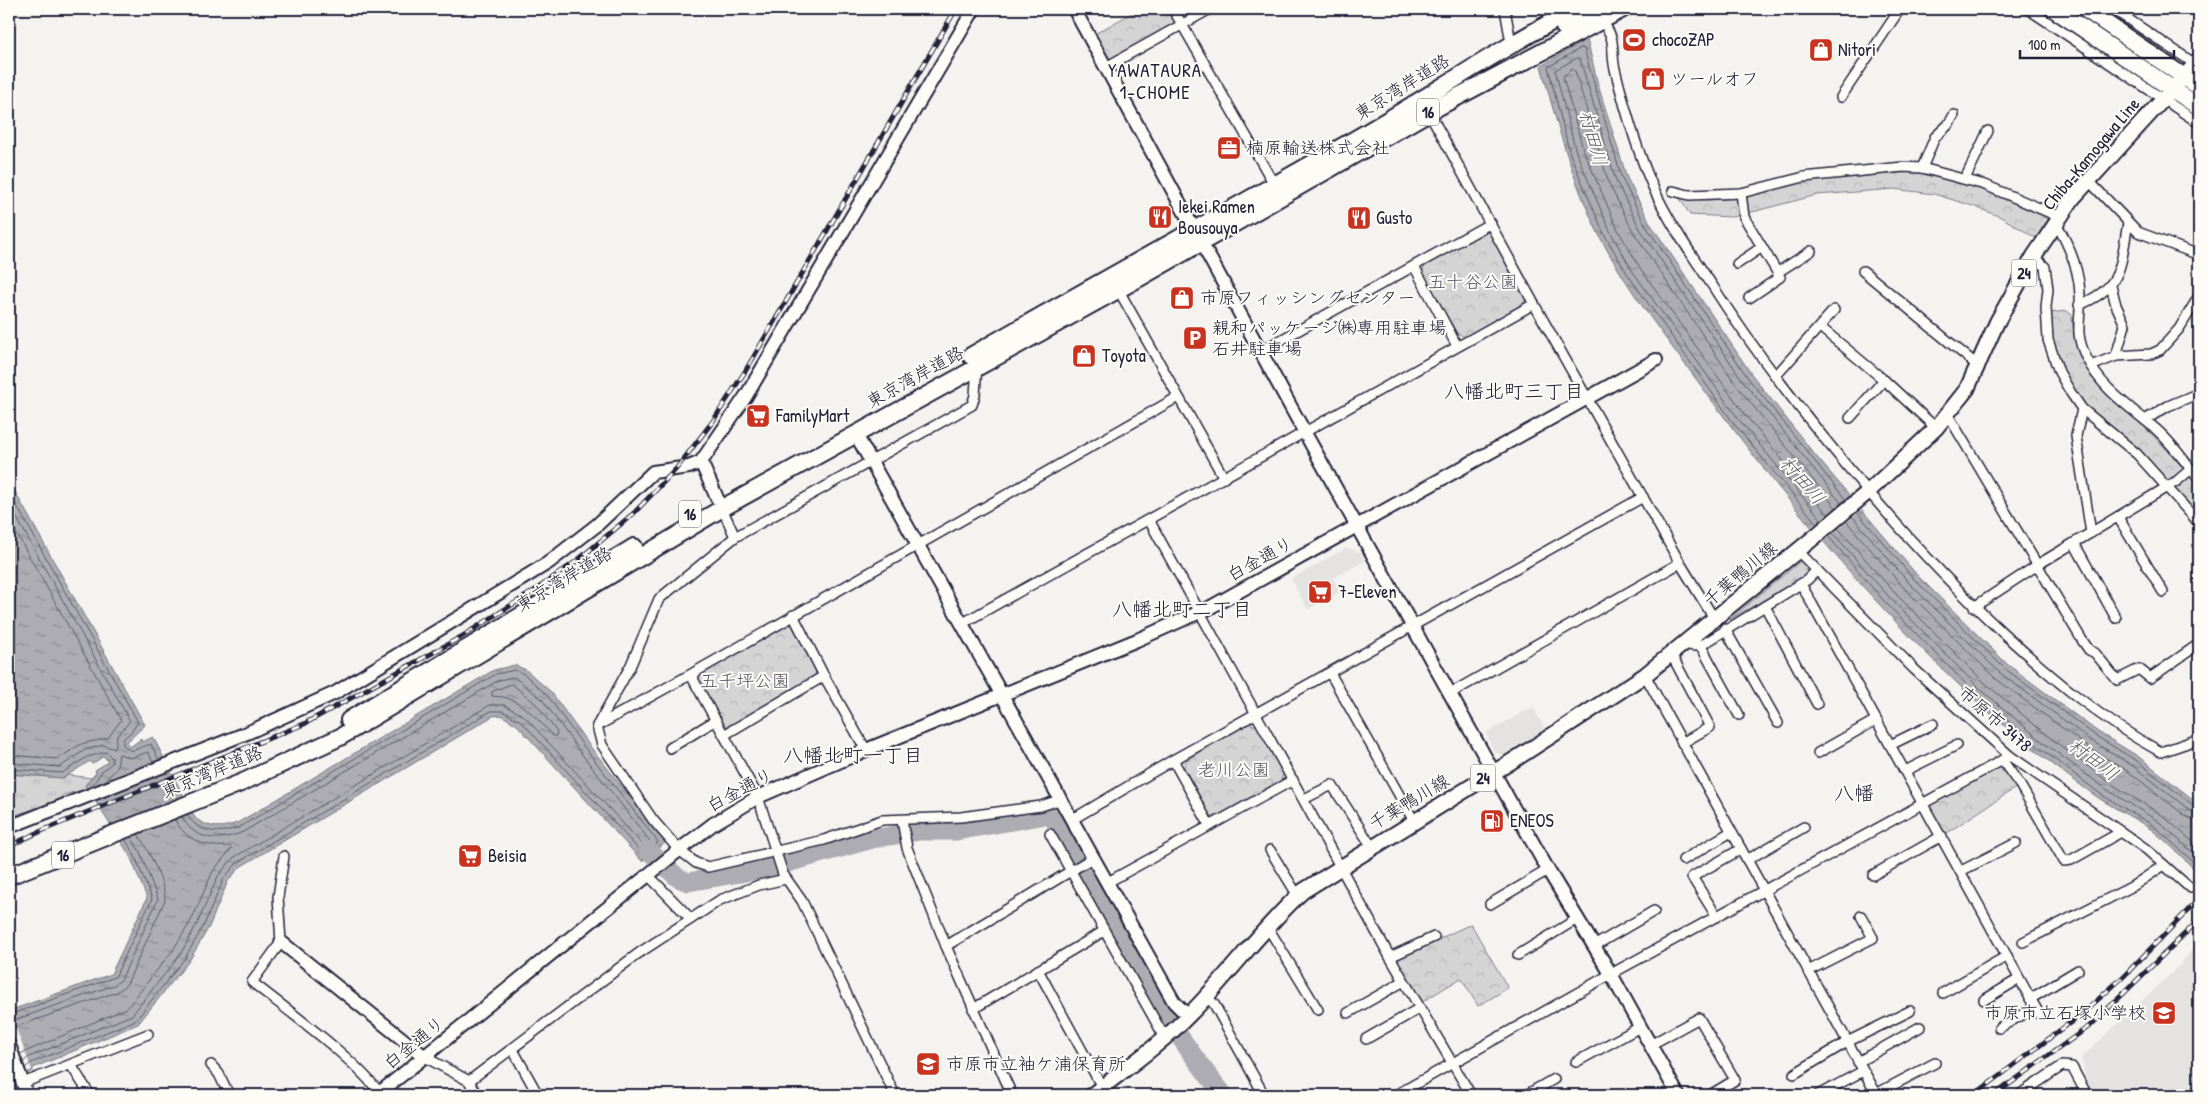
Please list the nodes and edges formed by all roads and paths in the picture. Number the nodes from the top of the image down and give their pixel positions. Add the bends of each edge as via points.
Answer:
1 (974, 9) edge
2 (1074, 9) edge
3 (1174, 9) edge
4 (1210, 9) edge
5 (1505, 9) edge
6 (1576, 9) edge
7 (1623, 9) edge
8 (1900, 9) edge
9 (2028, 9) edge
10 (2054, 9) edge
11 (2085, 9) edge
12 (2113, 9) edge
13 (1597, 16) edge
14 (1182, 25) junction
15 (1522, 46) junction
16 (2198, 64) edge
17 (1106, 67) junction
18 (2183, 75) junction
19 (2199, 87) edge
20 (2167, 93) junction
21 (1840, 97) dead end
22 (2199, 107) edge
23 (1429, 112) junction
24 (1954, 114) dead end
25 (2199, 123) edge
26 (1988, 131) dead end
27 (1922, 168) junction
28 (1965, 179) junction
29 (2088, 180) junction
30 (1274, 184) junction
31 (1673, 191) dead end
32 (1740, 193) junction
33 (2058, 220) junction
34 (2128, 223) junction
35 (1491, 224) junction
36 (1197, 236) junction
37 (1762, 246) junction
38 (1811, 251) dead end
39 (2199, 255) edge
40 (2034, 256) junction
41 (1737, 264) dead end
42 (1414, 266) junction
43 (1778, 272) junction
44 (1863, 272) dead end
45 (2111, 286) junction
46 (1118, 289) junction
47 (2199, 296) edge
48 (1749, 298) dead end
49 (1534, 304) junction
50 (2079, 305) junction
51 (1834, 310) dead end
52 (1820, 327) junction
53 (1457, 346) junction
54 (1261, 351) junction
55 (2116, 356) junction
56 (1656, 360) dead end
57 (977, 365) junction
58 (1977, 365) junction
59 (2091, 366) junction
60 (1780, 371) dead end
61 (1884, 380) junction
62 (2199, 394) edge
63 (1178, 397) junction
64 (1587, 398) junction
65 (2082, 409) junction
66 (1948, 415) junction
67 (1850, 418) dead end
68 (2145, 420) junction
69 (1936, 428) junction
70 (1305, 433) junction
71 (855, 434) junction
72 (701, 462) junction
73 (872, 462) junction
74 (2191, 469) junction
75 (1224, 478) junction
76 (2199, 479) edge
77 (2168, 487) junction
78 (1866, 493) junction
79 (1642, 497) junction
80 (719, 503) junction
81 (2118, 517) junction
82 (1149, 520) junction
83 (2199, 523) edge
84 (1357, 526) junction
85 (2091, 533) junction
86 (735, 537) junction
87 (2074, 543) junction
88 (918, 545) junction
89 (1802, 548) junction
90 (1680, 563) junction
91 (2039, 564) junction
92 (1817, 570) junction
93 (1801, 584) junction
94 (2162, 592) dead end
95 (1765, 606) junction
96 (1974, 607) junction
97 (1201, 612) junction
98 (793, 615) junction
99 (2116, 618) dead end
100 (963, 623) junction
101 (1720, 624) junction
102 (1413, 626) junction
103 (1684, 644) junction
104 (2199, 644) edge
105 (1698, 645) junction
106 (1671, 654) junction
107 (695, 672) junction
108 (1330, 673) junction
109 (1645, 675) junction
110 (824, 676) junction
111 (1451, 693) junction
112 (1004, 695) junction
113 (1817, 704) dead end
114 (1256, 714) junction
115 (1739, 715) dead end
116 (716, 720) junction
117 (1876, 720) junction
118 (1778, 723) dead end
119 (1933, 724) dead end
120 (597, 726) junction
121 (724, 735) junction
122 (2199, 739) edge
123 (1682, 743) junction
124 (1957, 745) dead end
125 (1890, 746) junction
126 (670, 748) dead end
127 (866, 750) junction
128 (1818, 753) dead end
129 (2006, 758) junction
130 (1173, 760) junction
131 (1494, 772) junction
132 (1905, 772) junction
133 (1293, 780) junction
134 (758, 797) junction
135 (1062, 799) junction
136 (1304, 799) junction
137 (1923, 803) junction
138 (1073, 819) junction
139 (902, 820) junction
140 (1414, 821) junction
141 (1210, 826) junction
142 (9, 827) edge
143 (1804, 827) dead end
144 (115, 828) junction
145 (1731, 832) junction
146 (2121, 832) junction
147 (1050, 834) dead end
148 (1942, 836) junction
149 (2016, 843) dead end
150 (1372, 847) junction
151 (1741, 849) junction
152 (679, 850) junction
153 (1270, 850) dead end
154 (777, 854) junction
155 (284, 856) dead end
156 (1094, 857) junction
157 (1683, 860) dead end
158 (1747, 860) junction
159 (9, 865) edge
160 (2164, 865) junction
161 (1341, 866) junction
162 (1548, 870) junction
163 (1961, 872) junction
164 (1072, 873) junction
165 (648, 875) junction
166 (1873, 875) dead end
167 (9, 876) edge
168 (785, 876) junction
169 (1108, 882) junction
170 (2190, 888) dead end
171 (1764, 892) junction
172 (1298, 896) junction
173 (1490, 904) dead end
174 (1654, 911) dead end
175 (1861, 916) dead end
176 (1717, 917) junction
177 (691, 919) junction
178 (1578, 919) junction
179 (1267, 926) junction
180 (1104, 931) junction
181 (1434, 937) dead end
182 (281, 942) junction
183 (2023, 942) dead end
184 (946, 946) junction
185 (1594, 946) junction
186 (1518, 955) dead end
187 (2007, 956) junction
188 (1390, 957) junction
189 (1038, 970) junction
190 (2078, 970) dead end
191 (1808, 971) junction
192 (1611, 974) junction
193 (2019, 979) junction
194 (1404, 981) junction
195 (1944, 993) dead end
196 (1207, 997) junction
197 (1984, 1000) dead end
198 (2035, 1007) junction
199 (1420, 1008) junction
200 (973, 1009) junction
201 (1318, 1010) dead end
202 (1910, 1011) dead end
203 (1348, 1013) dead end
204 (1188, 1016) junction
205 (1640, 1027) junction
206 (1920, 1027) dead end
207 (2000, 1028) dead end
208 (1170, 1033) junction
209 (148, 1034) dead end
210 (1366, 1038) dead end
211 (1847, 1042) junction
212 (9, 1045) edge
213 (1650, 1045) junction
214 (512, 1048) junction
215 (425, 1056) junction
216 (1576, 1062) dead end
217 (1858, 1062) junction
218 (1453, 1063) junction
219 (1935, 1063) dead end
220 (71, 1065) junction
221 (211, 1065) dead end
222 (1863, 1071) junction
223 (1794, 1074) dead end
224 (1554, 1079) dead end
225 (469, 1081) junction
226 (23, 1084) edge
227 (1097, 1091) edge
228 (378, 1094) edge
229 (90, 1095) edge
230 (229, 1095) edge
231 (477, 1095) edge
232 (538, 1095) edge
233 (895, 1095) edge
234 (1012, 1095) edge
235 (1264, 1095) edge
236 (1396, 1095) edge
237 (1471, 1095) edge
238 (1526, 1095) edge
239 (1678, 1095) edge
240 (1710, 1095) edge
241 (1818, 1095) edge
242 (1876, 1095) edge
243 (2019, 1095) edge
244 (2087, 1095) edge

1 - 72 street via 746,396
2 - 17 street
3 - 14 street
4 - 14 street
5 - 15 street
6 - 15 highway, 東京湾岸道路 / 16
7 - 13 highway, 東京湾岸道路 / 16
8 - 21 street
9 - 20 street via 2136,79
10 - 20 highway
11 - 18 highway
12 - 16 street
13 - 15 highway, 東京湾岸道路 / 16
13 - 78 street via 1611,38 1613,65 1630,128 1672,226 1743,334
14 - 17 street
14 - 30 street
15 - 23 highway, 東京湾岸道路 / 16
15 - 30 highway, 東京湾岸道路 / 16 via 1443,85 1346,145
16 - 18 main road, Chiba-Kamogawa Line / 24
17 - 36 street
18 - 19 highway
18 - 20 main road, Chiba-Kamogawa Line / 24
20 - 22 highway
20 - 25 street
20 - 29 main road, Chiba-Kamogawa Line / 24
23 - 35 street
23 - 36 highway, 東京湾岸道路 / 16
24 - 27 street via 1935,137
26 - 28 street
27 - 28 street
27 - 32 street via 1804,177
28 - 33 street via 2010,194
29 - 33 main road, Chiba-Kamogawa Line / 24
29 - 34 street
30 - 36 highway, 東京湾岸道路 / 16
31 - 32 street via 1689,194
32 - 37 street via 1744,217
33 - 40 main road, Chiba-Kamogawa Line / 24
33 - 50 street via 2078,276
34 - 39 street via 2151,238
34 - 45 street via 2118,274
35 - 42 street
35 - 49 street
36 - 46 highway, 東京湾岸道路 / 16
36 - 54 street
36 - 80 highway, 東京湾岸道路 / 16
37 - 41 street
37 - 43 street
38 - 43 street
40 - 58 main road, Chiba-Kamogawa Line / 24
40 - 65 street via 2045,267 2048,340 2059,372
42 - 53 street
42 - 54 street
43 - 48 street via 1780,277
44 - 58 street
45 - 50 street via 2098,298
45 - 55 street via 2125,325
46 - 57 highway, 東京湾岸道路 / 16
46 - 63 street
47 - 55 street via 2179,329 2160,350 2150,354
49 - 53 street
49 - 64 street
50 - 59 street via 2079,338
51 - 52 street
52 - 60 street
52 - 61 street
53 - 70 street
54 - 70 street
55 - 59 street
56 - 64 street, 白金通り
57 - 71 highway, 東京湾岸道路 / 16
57 - 73 street via 972,405
58 - 66 main road, Chiba-Kamogawa Line / 24 via 1967,388
59 - 68 street via 2118,400
61 - 67 street
61 - 69 street
62 - 68 street via 2168,406
63 - 75 street
63 - 88 street
64 - 79 street
64 - 84 street, 白金通り
65 - 77 street via 2138,454
65 - 85 street via 2076,436
66 - 69 main road, Chiba-Kamogawa Line / 24
66 - 91 street
68 - 74 street
69 - 78 main road, Chiba-Kamogawa Line / 24
70 - 75 street
70 - 84 street
71 - 73 street
71 - 80 highway, 東京湾岸道路 / 16
72 - 80 street
72 - 142 street via 654,472 597,525 548,563 335,693 271,723
73 - 86 street
73 - 88 street
74 - 76 street
74 - 77 street
75 - 82 street
77 - 81 street
77 - 83 street
78 - 89 main road, 千葉鴨川線 / 24
78 - 96 street
79 - 90 street
79 - 102 street
80 - 86 street
80 - 144 highway, 東京湾岸道路 / 16 via 351,719 187,799
81 - 85 street
81 - 94 street
82 - 97 street
82 - 100 street
84 - 97 street, 白金通り
84 - 102 street
85 - 87 street
86 - 120 street via 659,599 630,667
87 - 91 street
87 - 99 street
88 - 98 street
88 - 100 street
89 - 92 street, 市原市 3478
89 - 101 main road, 千葉鴨川線 / 24
90 - 101 street
90 - 111 street
91 - 96 street
91 - 104 street via 2082,640 2117,680 2139,669 2150,678
92 - 93 street
92 - 129 street, 市原市 3478
93 - 95 street
93 - 117 street
95 - 101 street
95 - 113 street
96 - 122 street via 2030,658 2132,737 2160,752
97 - 112 street, 白金通り
97 - 114 street
98 - 107 street
98 - 110 street
100 - 112 street
101 - 103 main road, 千葉鴨川線 / 24
101 - 105 street via 1705,643
101 - 118 street
102 - 108 street
102 - 111 street
103 - 105 street
103 - 106 main road, 千葉鴨川線 / 24
105 - 115 street
106 - 109 main road, 千葉鴨川線 / 24
106 - 123 street via 1710,728
107 - 116 street via 693,679
107 - 120 street
108 - 114 street
108 - 140 street
109 - 123 street
109 - 131 main road, 千葉鴨川線 / 24
110 - 121 street
110 - 127 street
111 - 131 street
112 - 127 street, 白金通り
112 - 135 street
114 - 130 street
114 - 133 street
116 - 121 street
116 - 126 street
117 - 125 street
117 - 128 street
119 - 125 street
120 - 152 street via 602,745 653,820
121 - 134 street
123 - 145 street
124 - 132 street
125 - 132 street
127 - 134 street, 白金通り
129 - 137 street
129 - 146 street, 市原市 3478
129 - 146 street via 2064,861
130 - 138 street
130 - 141 street
131 - 140 main road, 千葉鴨川線 / 24
131 - 162 street
132 - 137 street
133 - 136 street
133 - 141 street
134 - 152 street, 白金通り via 713,824
134 - 154 street
135 - 138 street
135 - 139 street via 1041,806 961,817
136 - 150 street via 1332,785
136 - 161 street
137 - 148 street
137 - 171 street
138 - 156 street
139 - 154 street via 882,820
139 - 184 street via 907,848
140 - 150 main road, 千葉鴨川線 / 24
141 - 169 street
143 - 158 street
144 - 159 highway, 東京湾岸道路 / 16
144 - 167 highway, 東京湾岸道路 / 16
145 - 151 street
145 - 157 street
146 - 160 street, 市原市 3478
147 - 164 street
148 - 163 street
148 - 166 street
149 - 163 street
150 - 161 main road, 千葉鴨川線 / 24
151 - 158 street
151 - 176 street via 1692,877
152 - 154 street via 696,863 708,867
152 - 165 street, 白金通り
153 - 172 street
154 - 168 street
155 - 182 street via 278,897
156 - 164 street
156 - 169 street
158 - 171 street
160 - 170 street, 市原市 3478
160 - 183 street via 2133,886
161 - 172 main road, 千葉鴨川線 / 24
161 - 188 street
162 - 173 street
162 - 178 street
163 - 187 street
164 - 180 street
164 - 184 street
165 - 177 street
165 - 215 street, 白金通り
168 - 177 street via 720,900
168 - 233 street via 802,901
169 - 204 street via 1174,1002
171 - 176 street
171 - 191 street
172 - 179 main road, 千葉鴨川線 / 24
174 - 185 street
175 - 191 street via 1873,938
176 - 192 street
177 - 214 street via 639,953
178 - 185 street
178 - 186 street
179 - 196 main road, 千葉鴨川線 / 24
179 - 201 street
180 - 189 street
180 - 208 street
181 - 188 street
182 - 215 street
182 - 228 street via 252,982 324,1040 370,1081
184 - 200 street
185 - 192 street
187 - 193 street
187 - 195 street
188 - 194 street
189 - 200 street
189 - 227 street
190 - 198 street
191 - 211 street
192 - 205 street
192 - 218 street
193 - 197 street
193 - 198 street
194 - 199 street
194 - 203 street
196 - 204 main road, 千葉鴨川線 / 24
196 - 235 street via 1214,1004
198 - 207 street
199 - 210 street
199 - 218 street
200 - 234 street
202 - 211 street
204 - 208 main road, 千葉鴨川線 / 24
205 - 213 street
205 - 216 street
206 - 217 street
208 - 227 main road, 千葉鴨川線 / 24
209 - 220 street
211 - 217 street
211 - 223 street
212 - 226 street
213 - 239 street
213 - 240 street via 1699,1018 1735,1080
214 - 225 street
214 - 232 street
215 - 225 street
215 - 228 street, 白金通り
217 - 222 street
218 - 236 street
218 - 237 street
219 - 242 street
220 - 226 street
220 - 229 street
221 - 230 street
222 - 241 street
222 - 242 street
224 - 238 street
225 - 231 street
243 - 244 street via 2062,1066 2072,1067

